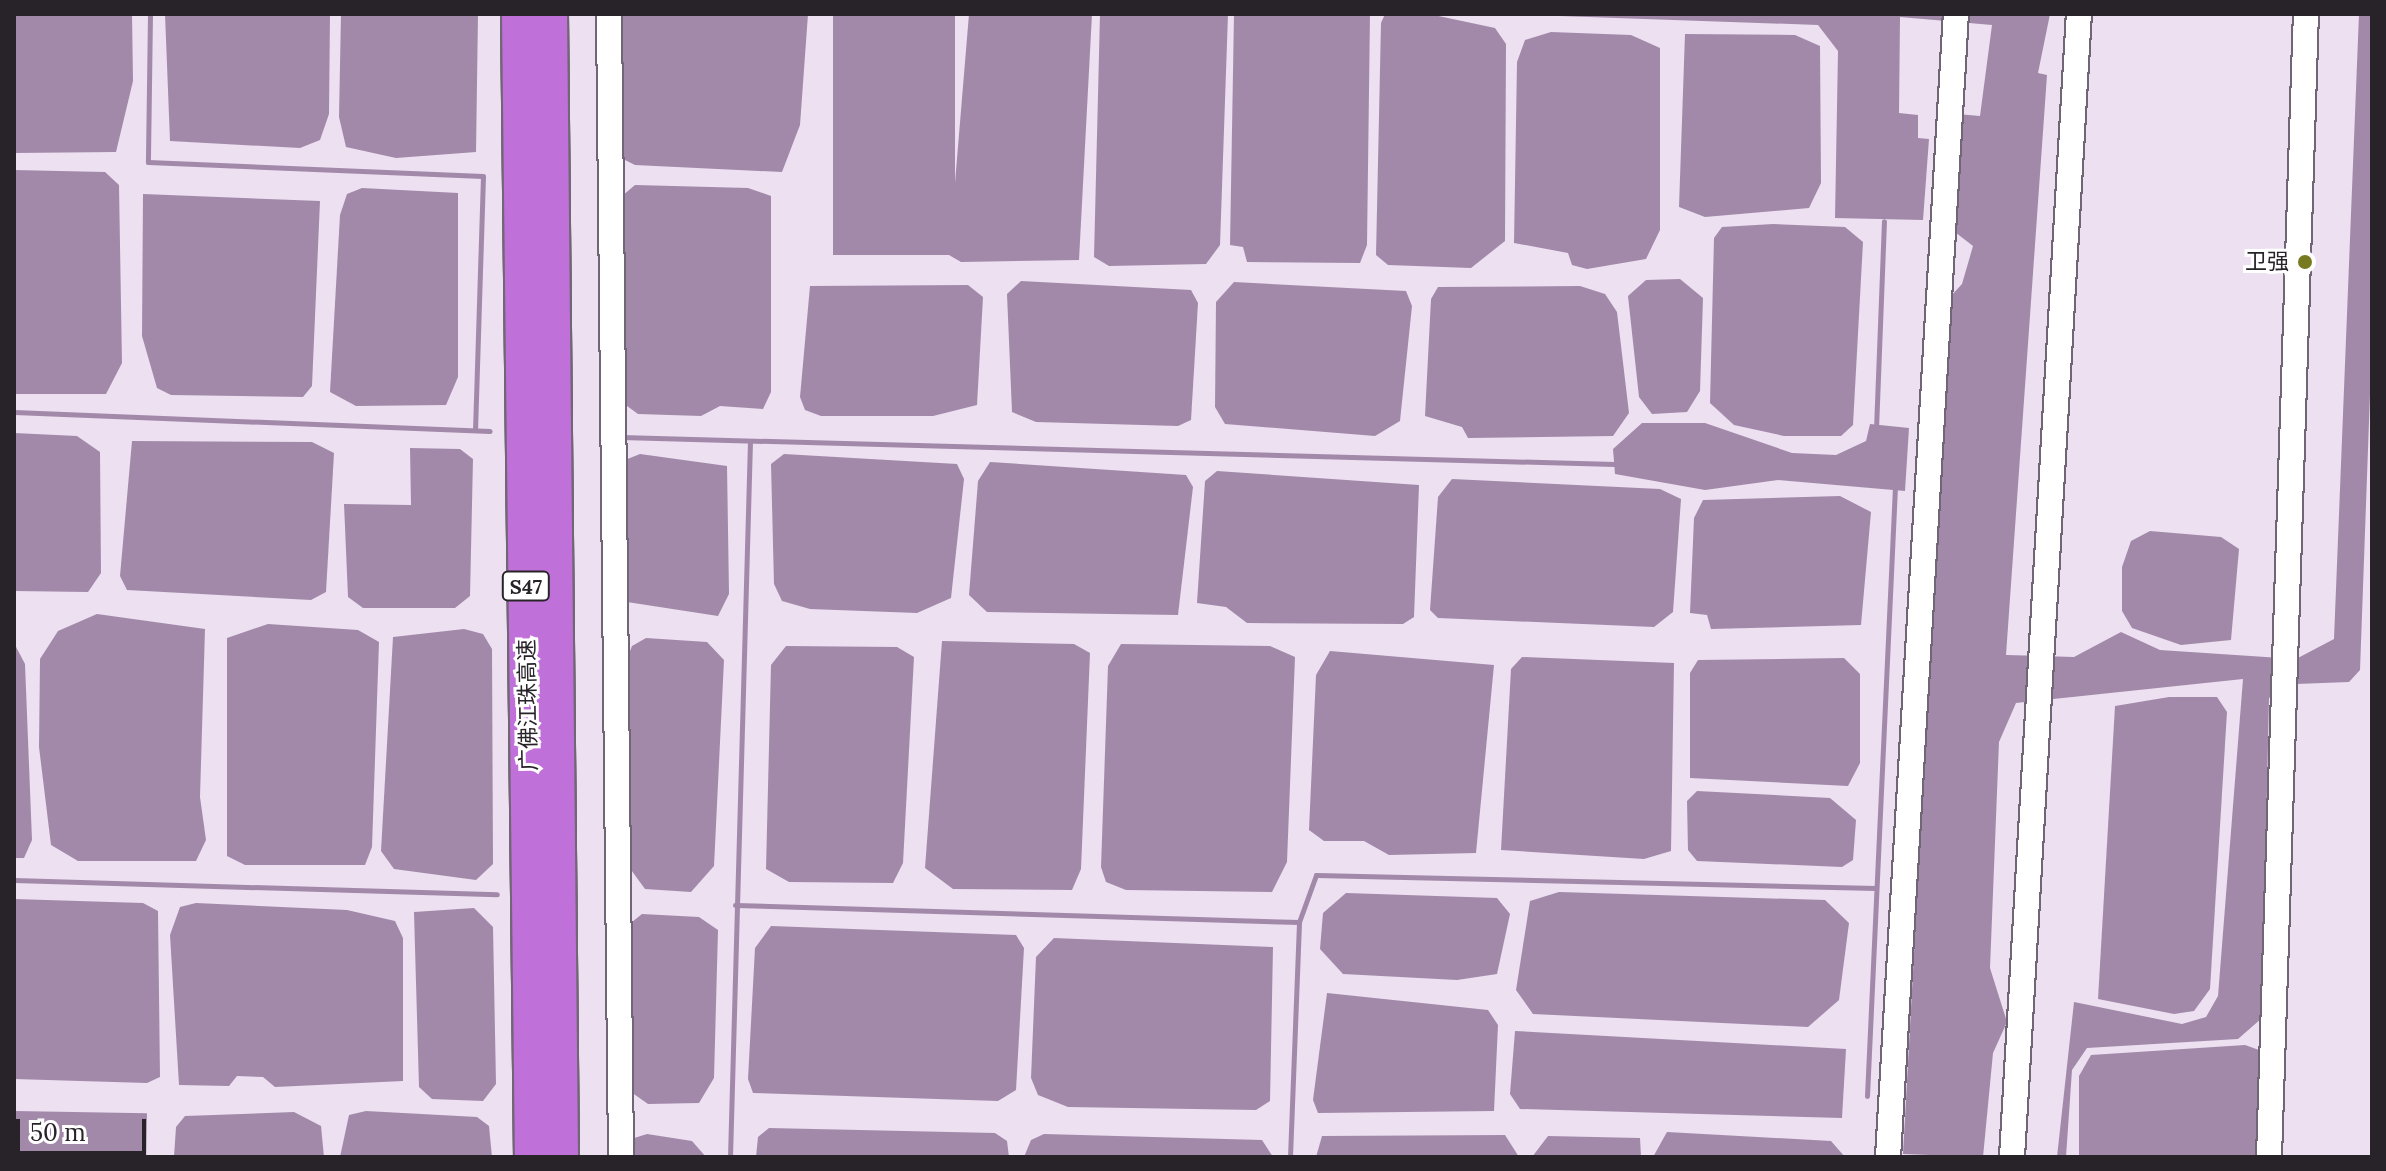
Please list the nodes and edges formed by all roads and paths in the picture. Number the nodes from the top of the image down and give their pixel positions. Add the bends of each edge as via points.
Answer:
1 (520, 14) edge
2 (549, 14) edge
3 (609, 14) edge
4 (1956, 14) edge
5 (2079, 14) edge
6 (2306, 14) edge
7 (533, 1157) edge
8 (560, 1157) edge
9 (621, 1157) edge
10 (1888, 1157) edge
11 (2012, 1157) edge
12 (2269, 1157) edge

1 - 7 highway, 广佛江珠高速 / S47
2 - 8 highway, 广佛江珠高速 / S47
3 - 9 street
4 - 10 street
5 - 11 street
6 - 12 street

